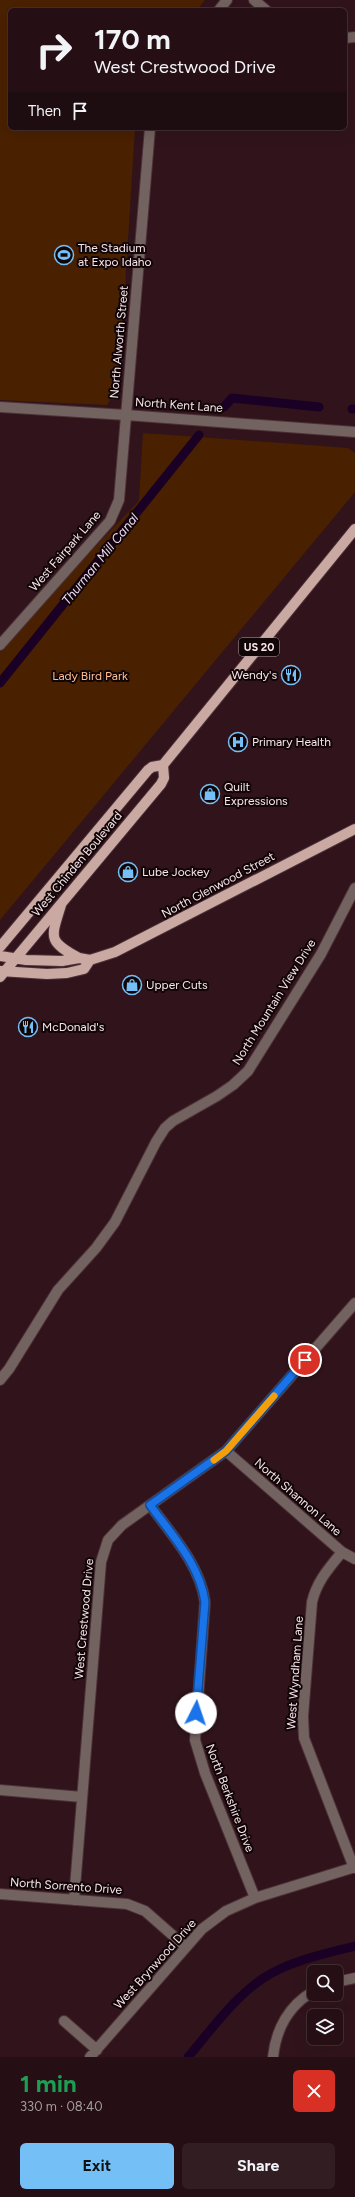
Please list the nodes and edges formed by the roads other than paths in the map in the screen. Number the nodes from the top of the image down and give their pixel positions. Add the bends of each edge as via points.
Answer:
1 (227, 0) edge
2 (254, 0) edge
3 (221, 8) edge
4 (264, 8) edge
5 (150, 130) edge
6 (0, 407) edge
7 (126, 415) junction
8 (355, 432) edge
9 (355, 528) edge
10 (0, 645) edge
11 (163, 765) junction
12 (355, 829) edge
13 (355, 888) edge
14 (63, 899) junction
15 (0, 947) edge
16 (0, 956) edge
17 (15, 958) junction
18 (79, 958) junction
19 (90, 960) junction
20 (1, 973) edge
21 (355, 1303) edge
22 (0, 1380) edge
23 (226, 1451) junction
24 (150, 1505) junction
25 (342, 1552) junction
26 (355, 1560) edge
27 (0, 1790) edge
28 (82, 1797) junction
29 (354, 1868) edge
30 (0, 1894) edge
31 (255, 1898) junction
32 (74, 1900) junction
33 (186, 1947) junction
34 (355, 1978) edge
35 (343, 1981) edge
36 (307, 1996) edge
37 (64, 2021) dead end
38 (93, 2053) edge
39 (273, 2057) edge

1 - 3 street
2 - 4 street
5 - 7 street, North Alworth Street
6 - 7 street, North Kent Lane
7 - 8 street, North Kent Lane
7 - 10 street, West Fairpark Lane via 122,488 110,521
9 - 11 main road, West Chinden Boulevard / US 20
11 - 14 main road, West Chinden Boulevard via 164,778 161,784
11 - 15 main road, West Chinden Boulevard / US 20 via 148,770
12 - 19 main road, North Glenwood Street via 145,938
13 - 22 street, North Mountain View Drive via 321,954 248,1071 233,1085 165,1128 115,1222 96,1248 58,1290
14 - 17 main road, West Chinden Boulevard
14 - 18 main road via 52,932 54,940 63,949
16 - 17 main road
17 - 18 main road via 62,961
17 - 20 main road, West Chinden Boulevard
18 - 19 main road
19 - 20 main road, North Glenwood Street via 84,969 67,973
21 - 23 street, West Crestwood Drive
23 - 24 street, West Crestwood Drive
23 - 25 street, North Shannon Lane
24 - 28 street, West Crestwood Drive via 122,1525 108,1540 101,1562
24 - 31 street, North Berkshire Drive via 196,1570 203,1586 205,1602 195,1740 205,1773
25 - 26 street, North Shannon Lane
25 - 29 street, West Wyndham Lane via 316,1587 312,1602 303,1716 304,1738
27 - 28 street
28 - 32 street, West Crestwood Drive
29 - 31 street, West Brynwood Drive
30 - 32 street, North Sorrento Drive
31 - 33 street, West Brynwood Drive via 226,1911 202,1929
32 - 33 street, North Sorrento Drive via 127,1904 145,1911
33 - 38 street, West Brynwood Drive
34 - 35 street
36 - 39 street via 297,2003 280,2027
37 - 38 street, West Brynwood Drive

